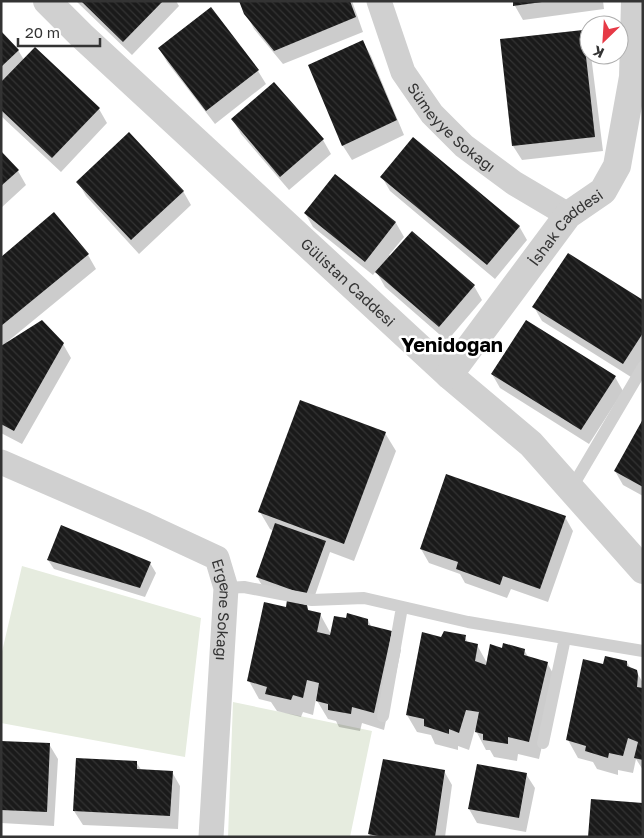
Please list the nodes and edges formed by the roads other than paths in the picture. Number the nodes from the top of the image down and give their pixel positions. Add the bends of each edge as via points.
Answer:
1 (47, 1) edge
2 (380, 1) edge
3 (635, 1) edge
4 (638, 78) edge
5 (568, 214) junction
6 (643, 367) edge
7 (449, 376) junction
8 (1, 462) edge
9 (571, 489) junction
10 (643, 570) edge
11 (226, 588) junction
12 (402, 606) junction
13 (565, 638) junction
14 (643, 651) edge
15 (383, 716) dead end
16 (543, 743) dead end
17 (211, 837) edge

1 - 7 street, Gülistan Caddesi
2 - 5 street, Sümeyye Sokağı via 403,72 432,114 464,146 514,183
3 - 4 street, İshak Caddesi
4 - 5 street, İshak Caddesi via 617,166 603,191
5 - 7 street, İshak Caddesi
6 - 9 lane
7 - 9 street, Gülistan Caddesi via 531,444
8 - 11 street, Ergene Sokağı via 217,558
9 - 10 street, Gülistan Caddesi
11 - 12 lane via 244,587 312,600 364,598
11 - 17 street, Ergene Sokağı
12 - 13 lane via 468,622
12 - 15 lane
13 - 14 lane
13 - 16 lane

